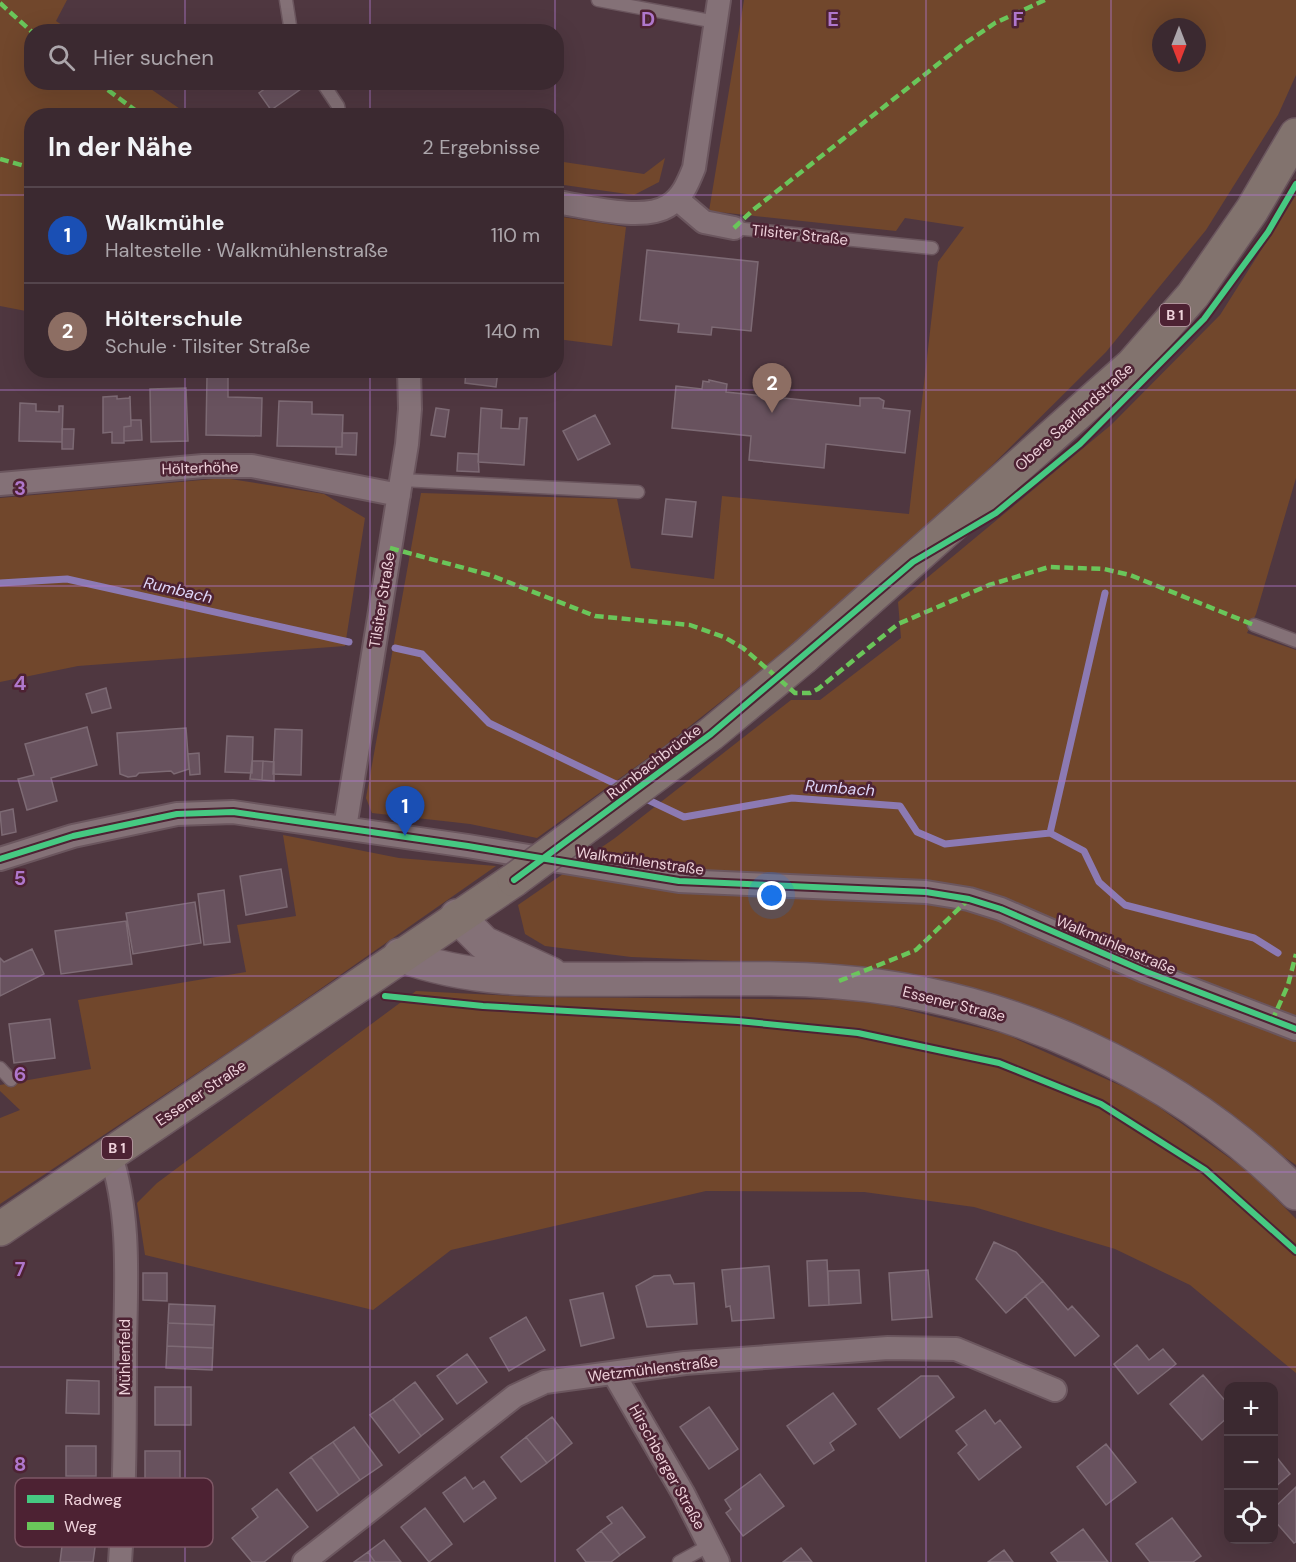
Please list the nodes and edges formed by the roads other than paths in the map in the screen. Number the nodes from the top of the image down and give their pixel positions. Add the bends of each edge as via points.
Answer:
1 (286, 0) edge
2 (598, 0) edge
3 (718, 11) edge
4 (290, 24) edge
5 (327, 90) edge
6 (338, 108) edge
7 (1296, 135) edge
8 (677, 199) junction
9 (564, 203) edge
10 (735, 228) joint
11 (932, 248) dead end
12 (409, 378) edge
13 (0, 484) edge
14 (400, 488) junction
15 (638, 492) dead end
16 (1254, 625) dead end
17 (1296, 641) edge
18 (804, 657) joint
19 (345, 828) junction
20 (0, 859) edge
21 (514, 880) joint
22 (457, 916) junction
23 (400, 955) junction
24 (561, 978) junction
25 (1296, 1029) edge
26 (0, 1068) edge
27 (11, 1080) dead end
28 (110, 1153) junction
29 (1296, 1193) edge
30 (0, 1229) edge
31 (614, 1374) junction
32 (1055, 1390) dead end
33 (124, 1478) edge
34 (121, 1547) edge
35 (714, 1553) edge
36 (120, 1562) edge
37 (304, 1562) edge
38 (679, 1562) edge

1 - 4 lane
2 - 3 lane
3 - 8 street via 694,168
5 - 6 lane
7 - 18 main road, Obere Saarlandstraße / B 1 via 1193,295 1132,364
8 - 9 street via 666,208 641,214
8 - 10 street, Tilsiter Straße via 704,222
10 - 11 lane, Tilsiter Straße
12 - 14 street, Tilsiter Straße via 410,409
13 - 14 street, Hölterhöhe via 203,466 252,466
14 - 15 lane
14 - 19 street, Tilsiter Straße
16 - 17 lane
18 - 21 main road, Rumbachbrücke / B 1, bridge via 711,734
19 - 20 street, Walkmühlenstraße via 233,812 177,814 73,836
19 - 25 street, Walkmühlenstraße via 679,881 926,892 969,899
21 - 22 main road, Essener Straße / B 1
22 - 23 main road, Essener Straße / B 1
22 - 24 main road, Essener Straße via 484,943
23 - 24 main road, Essener Straße via 428,966 495,978
23 - 28 main road, Essener Straße / B 1
24 - 29 main road, Essener Straße via 839,981 918,992 1004,1015 1076,1042 1140,1076 1210,1119 1265,1162
26 - 27 lane
28 - 30 main road, Essener Straße / B 1
28 - 33 street, Mühlenfeld via 119,1179 126,1250
31 - 32 street, Wetzmühlenstraße via 685,1362 888,1348 956,1349
31 - 35 street, Hirschberger Straße
31 - 37 street, Wetzmühlenstraße via 545,1382 515,1396
34 - 36 street, Mühlenfeld
35 - 38 lane

